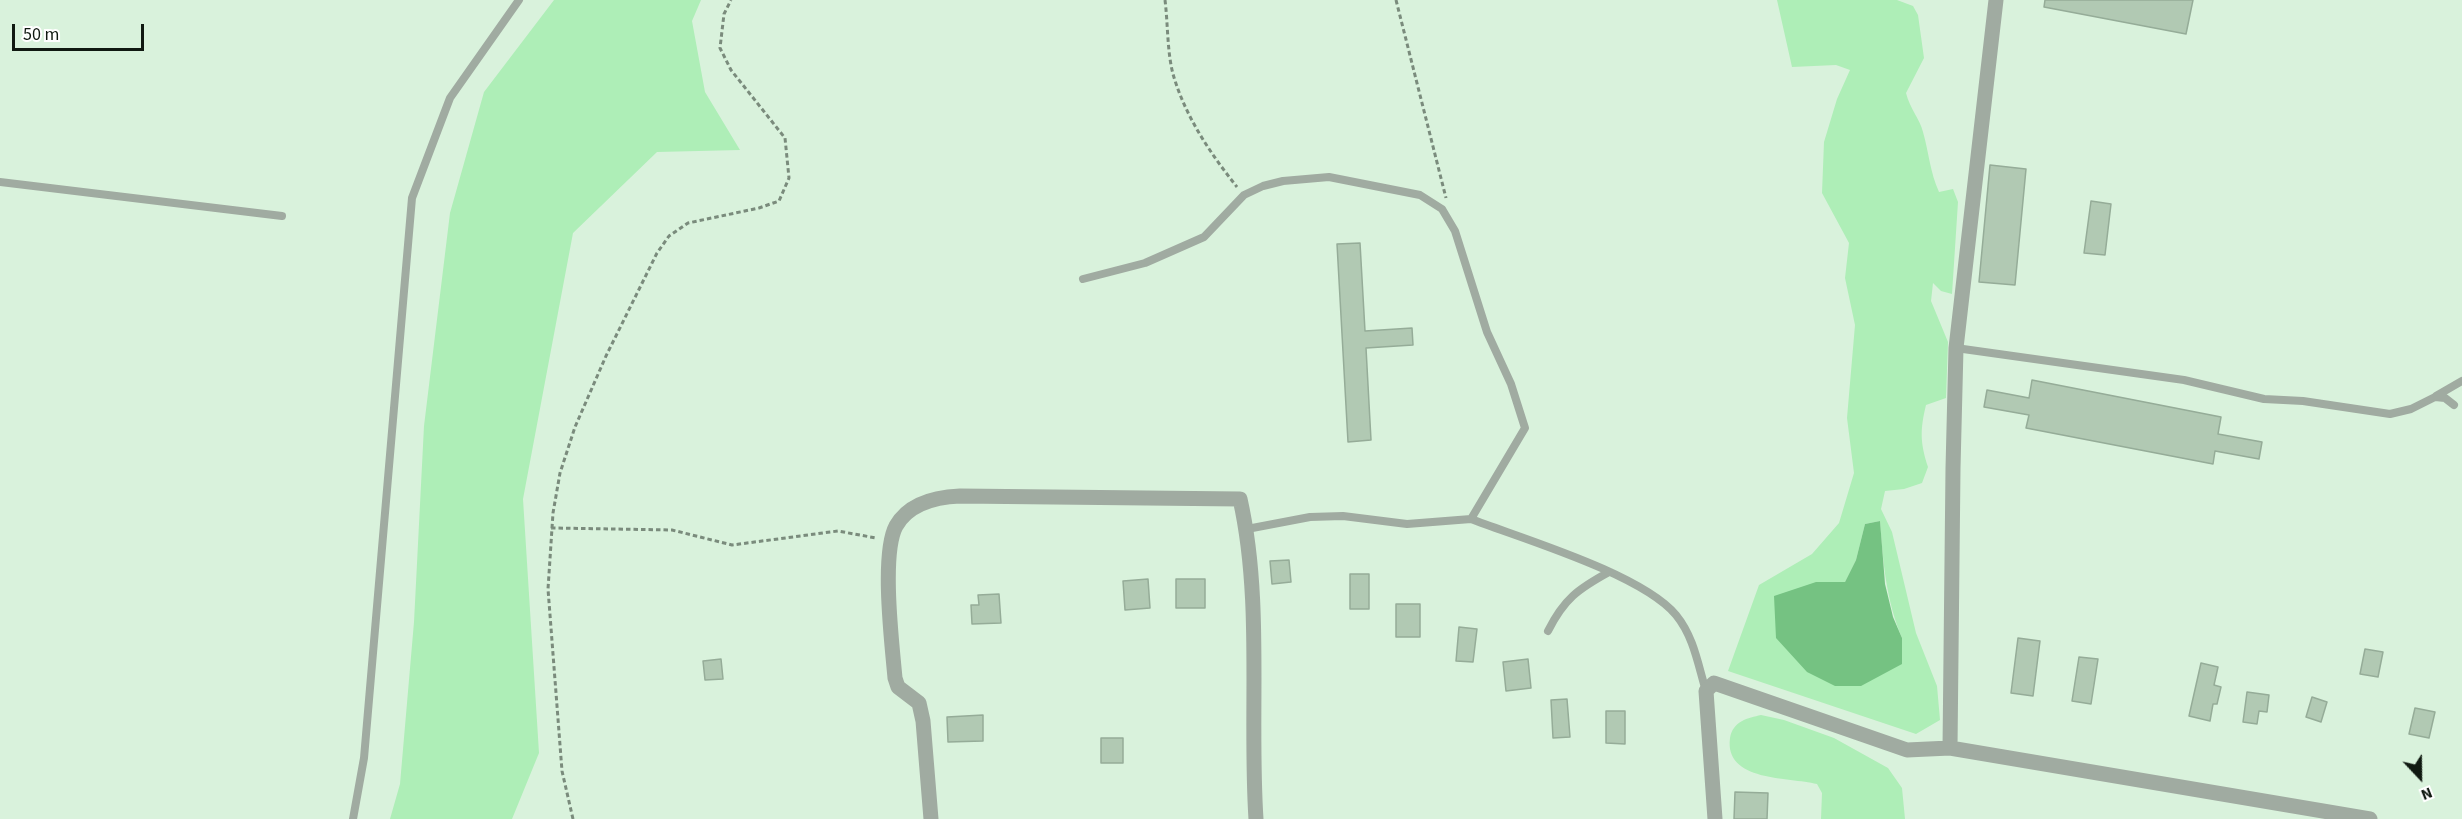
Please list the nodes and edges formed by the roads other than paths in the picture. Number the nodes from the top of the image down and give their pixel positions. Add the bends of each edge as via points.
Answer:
1 (519, 0) edge
2 (1996, 0) edge
3 (0, 182) edge
4 (282, 216) dead end
5 (1083, 279) dead end
6 (1956, 348) junction
7 (2462, 381) edge
8 (2435, 397) junction
9 (2454, 405) dead end
10 (1471, 519) junction
11 (1247, 529) junction
12 (1609, 572) junction
13 (1548, 631) dead end
14 (1706, 691) junction
15 (1950, 748) junction
16 (352, 819) edge
17 (931, 819) edge
18 (1256, 819) edge
19 (1715, 819) edge
20 (2370, 819) edge

1 - 16 lane via 450,98 412,198 364,758
2 - 6 street
3 - 4 lane
5 - 10 lane via 1145,263 1204,237 1244,195 1283,181 1329,177 1420,195 1442,209 1455,231 1486,332 1525,428
6 - 8 lane via 2184,380 2264,399 2390,414 2411,410
6 - 15 street
7 - 8 lane
8 - 9 lane
10 - 11 lane via 1407,524 1342,516 1310,517
10 - 12 lane
11 - 17 street via 1240,499 938,497 916,507 897,524 890,541 889,605 895,678 898,687 920,703
11 - 18 street
12 - 13 lane via 1583,586 1559,608
12 - 14 lane via 1648,591 1676,614 1691,637
14 - 15 street via 1714,683 1907,750
14 - 19 street
15 - 20 street via 2297,810

